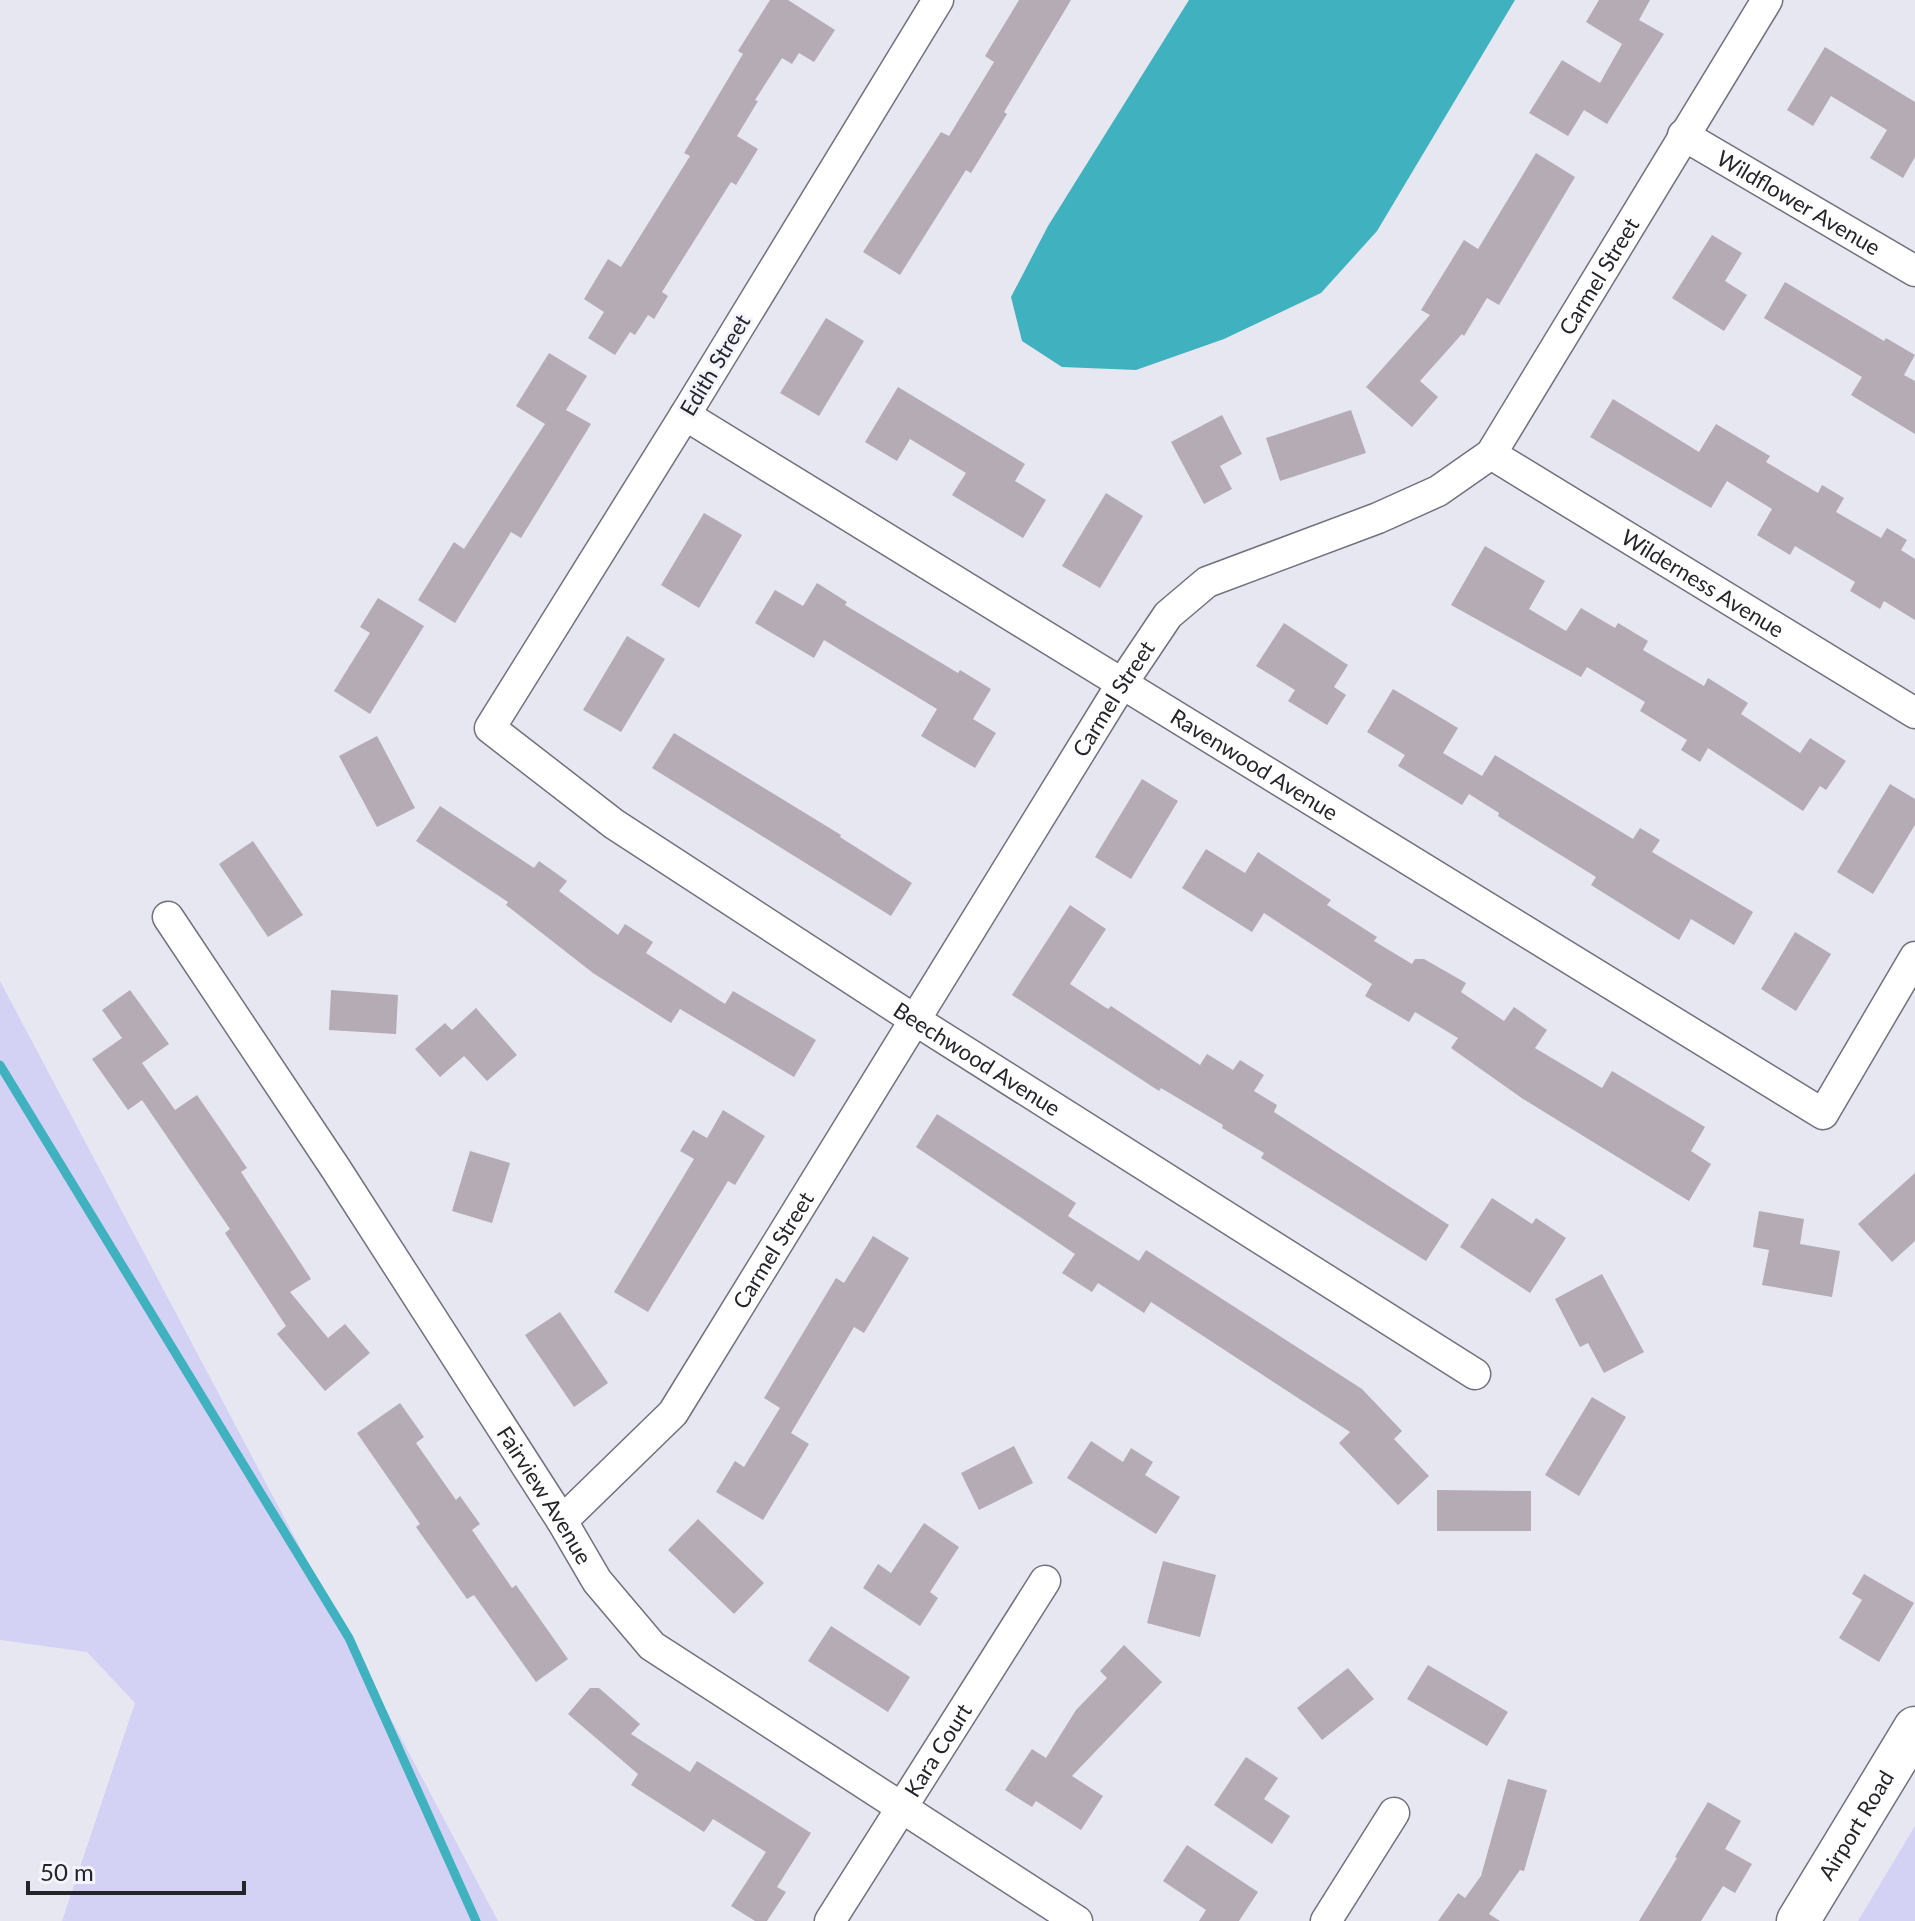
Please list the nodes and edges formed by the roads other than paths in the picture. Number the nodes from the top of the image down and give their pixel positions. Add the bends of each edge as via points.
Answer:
1 (938, 0) edge
2 (1767, 0) edge
3 (1683, 135) junction
4 (1915, 271) edge
5 (685, 415) junction
6 (1491, 454) junction
7 (1121, 685) junction
8 (1915, 713) edge
9 (490, 728) joint
10 (168, 917) dead end
11 (1915, 957) edge
12 (915, 1020) junction
13 (1475, 1374) dead end
14 (562, 1521) junction
15 (1045, 1581) dead end
16 (1915, 1728) edge
17 (903, 1808) junction
18 (1394, 1813) dead end
19 (830, 1921) edge
20 (1077, 1921) edge
21 (1326, 1921) edge
22 (1798, 1921) edge

1 - 5 street, Edith Street
2 - 3 street, Carmel Street
3 - 4 street, Wildflower Avenue
3 - 6 street, Carmel Street
5 - 7 street, Ravenwood Avenue
5 - 9 street, Edith Street
6 - 7 street, Carmel Street via 1426,497 1207,582 1168,615
6 - 8 street, Wilderness Avenue
7 - 11 street, Ravenwood Avenue via 1823,1114
7 - 12 street, Carmel Street
9 - 12 street, Beechwood Avenue via 614,824
10 - 14 street, Fairview Avenue
12 - 13 street, Beechwood Avenue
12 - 14 street, Carmel Street via 673,1413
14 - 17 street, Fairview Avenue via 597,1581 652,1646
15 - 17 street, Kara Court
16 - 22 main road, Airport Road
17 - 19 street, Kara Court
17 - 20 street, Fairview Avenue
18 - 21 street

